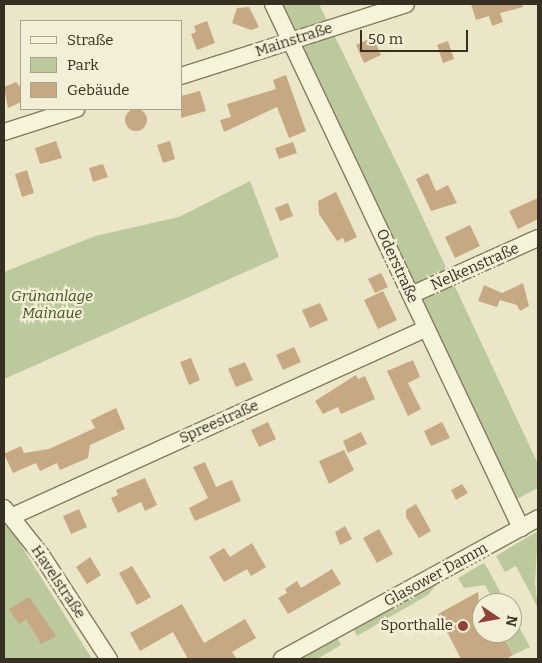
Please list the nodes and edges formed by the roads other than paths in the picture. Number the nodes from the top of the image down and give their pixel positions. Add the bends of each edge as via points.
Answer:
1 (273, 4) edge
2 (406, 4) edge
3 (291, 41) junction
4 (182, 76) edge
5 (73, 110) edge
6 (4, 132) edge
7 (538, 238) edge
8 (411, 295) junction
9 (426, 329) junction
10 (8, 512) edge
11 (538, 518) edge
12 (521, 528) junction
13 (109, 659) edge
14 (282, 659) edge

1 - 3 street, Oderstraße
2 - 3 street, Mainstraße
3 - 4 street, Mainstraße
3 - 8 street, Oderstraße
5 - 6 street
7 - 8 street, Nelkenstraße
8 - 9 street, Oderstraße
9 - 10 street, Spreestraße
9 - 12 street, Oderstraße
10 - 13 street, Havelstraße
11 - 12 street, Glasower Damm
12 - 14 street, Glasower Damm

